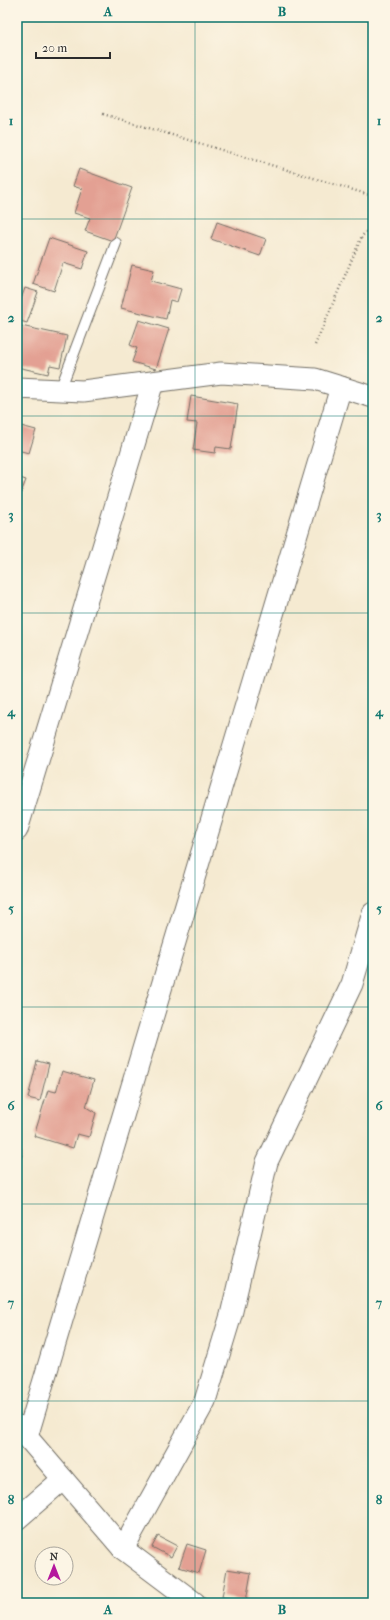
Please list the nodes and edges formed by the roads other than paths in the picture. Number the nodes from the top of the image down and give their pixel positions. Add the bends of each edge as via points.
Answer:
1 (116, 243) dead end
2 (153, 382) junction
3 (340, 387) junction
4 (17, 388) edge
5 (60, 390) junction
6 (373, 397) edge
7 (17, 827) edge
8 (373, 914) edge
9 (22, 1430) edge
10 (63, 1479) junction
11 (17, 1519) edge
12 (123, 1549) junction
13 (195, 1603) edge

1 - 5 lane
2 - 3 street via 221,373 315,379
2 - 5 street via 83,391
2 - 7 street
3 - 6 street
3 - 9 street
4 - 5 street
8 - 12 street via 352,984 267,1162 231,1315 205,1401
9 - 10 street
10 - 11 street
10 - 12 street
12 - 13 street

